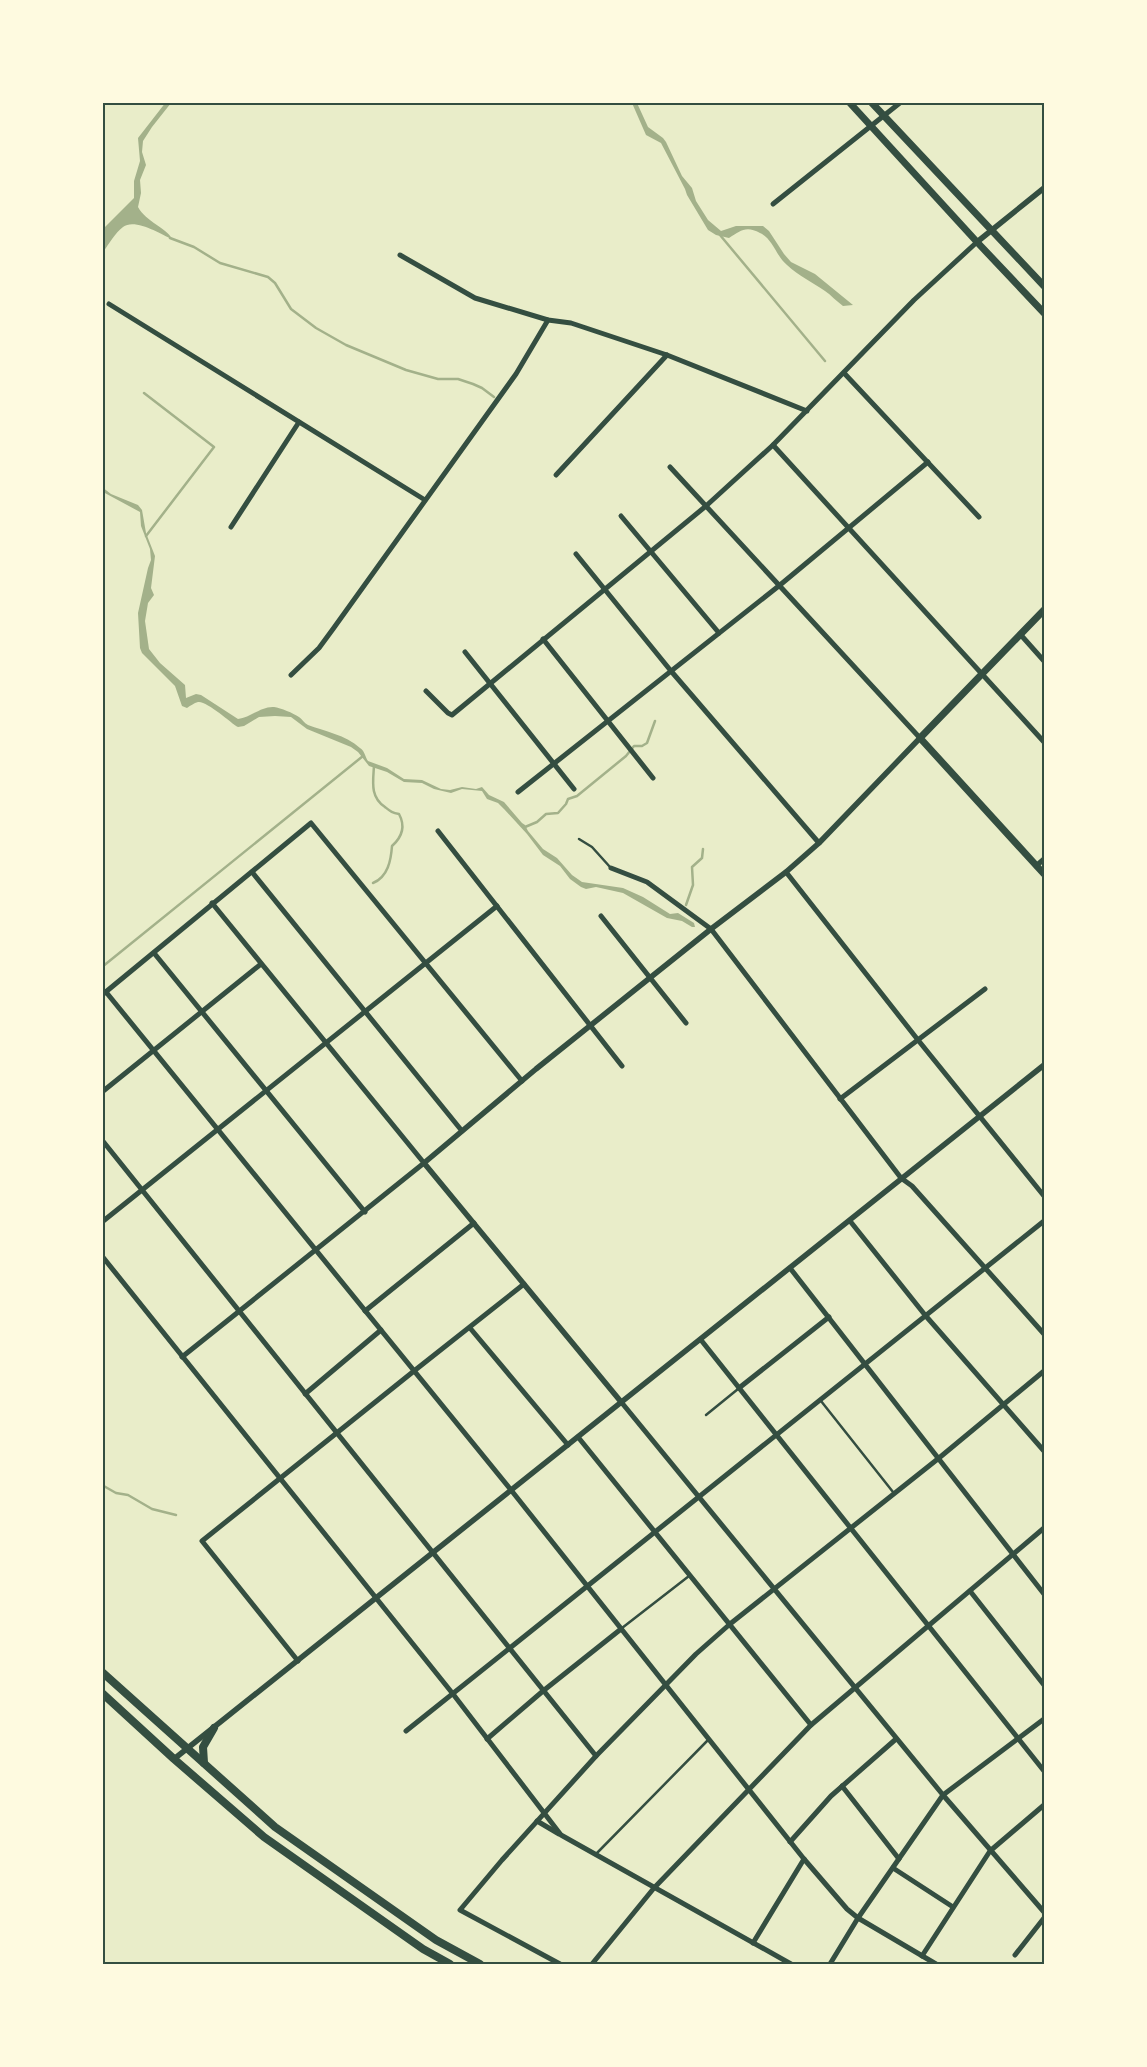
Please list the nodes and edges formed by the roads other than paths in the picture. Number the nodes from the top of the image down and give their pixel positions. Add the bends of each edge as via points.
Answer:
1 (849, 102) edge
2 (871, 102) edge
3 (902, 102) edge
4 (884, 117) junction
5 (871, 128) junction
6 (1044, 188) edge
7 (773, 204) dead end
8 (991, 230) junction
9 (977, 242) junction
10 (400, 255) dead end
11 (1044, 286) edge
12 (109, 304) dead end
13 (1044, 313) edge
14 (548, 320) junction
15 (667, 356) junction
16 (844, 373) junction
17 (806, 411) junction
18 (299, 422) junction
19 (773, 445) junction
20 (928, 462) junction
21 (670, 467) dead end
22 (556, 475) dead end
23 (425, 500) junction
24 (706, 506) junction
25 (621, 516) dead end
26 (979, 517) dead end
27 (231, 527) dead end
28 (849, 528) junction
29 (651, 552) junction
30 (576, 554) dead end
31 (780, 585) junction
32 (606, 589) junction
33 (1044, 610) edge
34 (719, 632) junction
35 (1020, 634) junction
36 (543, 639) junction
37 (465, 652) dead end
38 (1044, 661) edge
39 (671, 670) junction
40 (982, 674) junction
41 (291, 675) dead end
42 (490, 683) junction
43 (426, 691) dead end
44 (608, 721) junction
45 (920, 738) junction
46 (1044, 742) edge
47 (555, 764) junction
48 (653, 778) dead end
49 (574, 789) dead end
50 (518, 792) dead end
51 (438, 831) dead end
52 (579, 839) dead end
53 (818, 843) junction
54 (1044, 859) edge
55 (1036, 866) junction
56 (611, 868) joint
57 (252, 872) junction
58 (786, 872) junction
59 (1044, 874) edge
60 (212, 903) junction
61 (497, 906) junction
62 (601, 916) dead end
63 (711, 929) junction
64 (154, 953) junction
65 (425, 963) junction
66 (261, 964) junction
67 (650, 978) junction
68 (985, 989) dead end
69 (104, 993) edge
70 (202, 1012) junction
71 (365, 1012) junction
72 (686, 1023) dead end
73 (590, 1025) junction
74 (918, 1040) junction
75 (326, 1044) junction
76 (154, 1051) junction
77 (1044, 1065) edge
78 (622, 1066) dead end
79 (522, 1081) junction
80 (266, 1090) junction
81 (102, 1092) edge
82 (840, 1099) junction
83 (981, 1116) junction
84 (218, 1129) junction
85 (462, 1131) junction
86 (102, 1140) edge
87 (424, 1163) junction
88 (902, 1178) junction
89 (142, 1190) junction
90 (1044, 1196) edge
91 (365, 1212) junction
92 (850, 1221) junction
93 (1044, 1221) edge
94 (102, 1222) edge
95 (474, 1223) junction
96 (316, 1250) junction
97 (102, 1256) edge
98 (790, 1268) junction
99 (985, 1269) junction
100 (524, 1284) junction
101 (365, 1311) junction
102 (240, 1312) junction
103 (925, 1315) junction
104 (829, 1317) junction
105 (470, 1328) junction
106 (381, 1330) junction
107 (1044, 1334) edge
108 (701, 1340) junction
109 (182, 1357) junction
110 (865, 1364) junction
111 (414, 1370) junction
112 (1044, 1371) edge
113 (740, 1388) junction
114 (305, 1394) junction
115 (820, 1400) junction
116 (622, 1402) junction
117 (1004, 1405) junction
118 (706, 1415) dead end
119 (338, 1434) junction
120 (776, 1434) junction
121 (578, 1437) junction
122 (568, 1445) junction
123 (1044, 1451) edge
124 (939, 1458) junction
125 (279, 1479) junction
126 (511, 1490) junction
127 (894, 1494) junction
128 (698, 1496) junction
129 (850, 1527) junction
130 (1044, 1528) edge
131 (654, 1532) junction
132 (433, 1553) junction
133 (1014, 1554) junction
134 (690, 1575) junction
135 (587, 1586) junction
136 (774, 1589) junction
137 (970, 1591) junction
138 (1044, 1594) edge
139 (376, 1598) junction
140 (730, 1624) junction
141 (929, 1625) junction
142 (621, 1629) junction
143 (509, 1648) junction
144 (298, 1661) junction
145 (102, 1672) edge
146 (666, 1685) junction
147 (1044, 1685) edge
148 (855, 1688) junction
149 (543, 1691) junction
150 (102, 1693) edge
151 (453, 1694) junction
152 (1044, 1719) edge
153 (810, 1725) junction
154 (214, 1728) junction
155 (406, 1731) dead end
156 (487, 1739) junction
157 (709, 1739) junction
158 (896, 1739) junction
159 (1018, 1739) junction
160 (187, 1748) junction
161 (596, 1756) junction
162 (174, 1759) junction
163 (204, 1763) junction
164 (1044, 1771) edge
165 (842, 1786) junction
166 (748, 1790) junction
167 (943, 1795) junction
168 (1044, 1805) edge
169 (544, 1813) junction
170 (536, 1821) junction
171 (561, 1835) junction
172 (790, 1842) junction
173 (990, 1851) junction
174 (596, 1855) junction
175 (804, 1859) junction
176 (899, 1859) junction
177 (893, 1868) junction
178 (654, 1888) junction
179 (953, 1907) junction
180 (1044, 1912) edge
181 (858, 1918) junction
182 (1044, 1918) edge
183 (753, 1943) junction
184 (1015, 1955) dead end
185 (922, 1956) junction
186 (450, 1964) edge
187 (480, 1964) edge
188 (560, 1964) edge
189 (592, 1964) edge
190 (791, 1964) edge
191 (830, 1964) edge
192 (936, 1964) edge

1 - 5 main road
2 - 4 main road
3 - 4 street
4 - 5 street
4 - 8 main road
5 - 7 street
5 - 9 main road
6 - 8 street
8 - 9 street
8 - 11 main road
9 - 13 main road
9 - 16 street via 914,300
10 - 14 street via 475,298
12 - 18 street
14 - 15 street via 571,323
14 - 23 street via 516,374
15 - 17 street
15 - 22 street
16 - 17 street
16 - 20 street
17 - 19 street
18 - 23 street
18 - 27 street
19 - 24 street
19 - 28 street
20 - 26 street
20 - 28 street
21 - 24 street
23 - 41 street via 319,648
24 - 29 street
24 - 31 street
25 - 29 street
28 - 31 street
28 - 40 street
29 - 32 street
29 - 34 street
30 - 32 street
31 - 34 street
31 - 45 street
32 - 36 street
32 - 39 street
33 - 35 main road
34 - 39 street
35 - 38 street
35 - 40 main road
36 - 42 street
36 - 44 street
37 - 42 street
39 - 44 street
39 - 53 street
40 - 45 main road
40 - 46 street
42 - 43 street via 452,715
42 - 47 street
44 - 47 street
44 - 48 street
45 - 53 street
45 - 55 main road
47 - 49 street
47 - 50 street
51 - 61 street
52 - 56 lane via 592,847
53 - 58 street
54 - 55 street
55 - 59 main road
56 - 63 street via 647,882
57 - 60 street
57 - 65 street via 311,824
57 - 71 street
58 - 63 street
58 - 74 street
60 - 64 street
60 - 66 street
61 - 65 street
61 - 73 street
62 - 67 street
63 - 67 street
63 - 82 street
64 - 69 street
64 - 70 street
65 - 71 street
65 - 79 street
66 - 70 street
66 - 75 street
67 - 72 street
67 - 73 street
68 - 74 street
69 - 76 street
70 - 76 street
70 - 80 street
71 - 75 street
71 - 85 street
73 - 78 street
73 - 79 street
74 - 82 street
74 - 83 street
75 - 80 street
75 - 87 street
76 - 81 street
76 - 84 street
77 - 83 street
79 - 85 street
80 - 84 street
80 - 91 street
82 - 88 street
83 - 88 street
83 - 90 street
84 - 89 street
84 - 96 street
85 - 87 street
86 - 89 street
87 - 91 street
87 - 95 street
88 - 92 street
88 - 99 street
89 - 94 street
89 - 102 street
91 - 96 street
92 - 98 street
92 - 103 street
93 - 99 street
95 - 100 street
95 - 101 street
96 - 101 street
96 - 102 street
97 - 109 street
98 - 104 street
98 - 108 street
99 - 103 street
99 - 107 street
100 - 105 street
100 - 116 street
101 - 106 street
102 - 109 street
102 - 114 street
103 - 110 street
103 - 117 street
104 - 110 street
104 - 113 street
105 - 111 street
105 - 122 street
106 - 111 street
106 - 114 street
108 - 113 street
108 - 116 street
109 - 125 street
110 - 115 street
110 - 124 street
111 - 119 street
111 - 126 street
112 - 117 street
113 - 118 lane
113 - 120 street
114 - 119 street
115 - 120 street
115 - 127 lane
116 - 121 street
116 - 128 street
117 - 123 street
117 - 124 street
119 - 125 street
119 - 132 street
120 - 128 street
120 - 129 street
121 - 122 street
121 - 131 street
122 - 126 street
124 - 127 street
124 - 133 street
125 - 139 street
125 - 144 street via 202,1541
126 - 132 street
126 - 135 street
127 - 129 street
128 - 131 street
128 - 136 street
129 - 136 street
129 - 141 street
130 - 133 street
131 - 134 street
131 - 135 street
132 - 139 street
132 - 143 street
133 - 137 street
133 - 138 street
134 - 140 street
134 - 142 lane
135 - 142 street
135 - 143 street
136 - 140 street
136 - 148 street
137 - 141 street
137 - 147 street
139 - 144 street
139 - 151 street
140 - 146 street
140 - 153 street
141 - 148 street
141 - 159 street
142 - 146 street
142 - 149 street
143 - 149 street
143 - 151 street
144 - 154 street
145 - 160 highway
146 - 157 street
146 - 161 street
148 - 153 street
148 - 158 street
149 - 156 street
149 - 161 street
150 - 162 highway
151 - 155 street
151 - 156 street
152 - 159 street
153 - 166 street
154 - 160 street
154 - 163 highway via 203,1747
156 - 169 street
157 - 166 street
157 - 174 lane
158 - 165 street
158 - 167 street
159 - 164 street
159 - 167 street
160 - 162 street
160 - 163 highway
161 - 169 street
162 - 186 highway via 264,1837 423,1949
163 - 187 highway via 275,1827 436,1940
165 - 172 street
165 - 176 street
166 - 172 street
166 - 178 street
167 - 173 street
167 - 176 street
168 - 173 street
169 - 170 street
169 - 171 street
170 - 171 street
170 - 188 street via 460,1910
171 - 174 street
172 - 175 street
173 - 179 street
173 - 180 street
174 - 178 street
175 - 181 street
175 - 183 street
176 - 177 street
177 - 179 street
177 - 181 street
178 - 183 street
178 - 189 street
179 - 185 street
181 - 185 street
181 - 191 street
182 - 184 street
183 - 190 street
185 - 192 street

